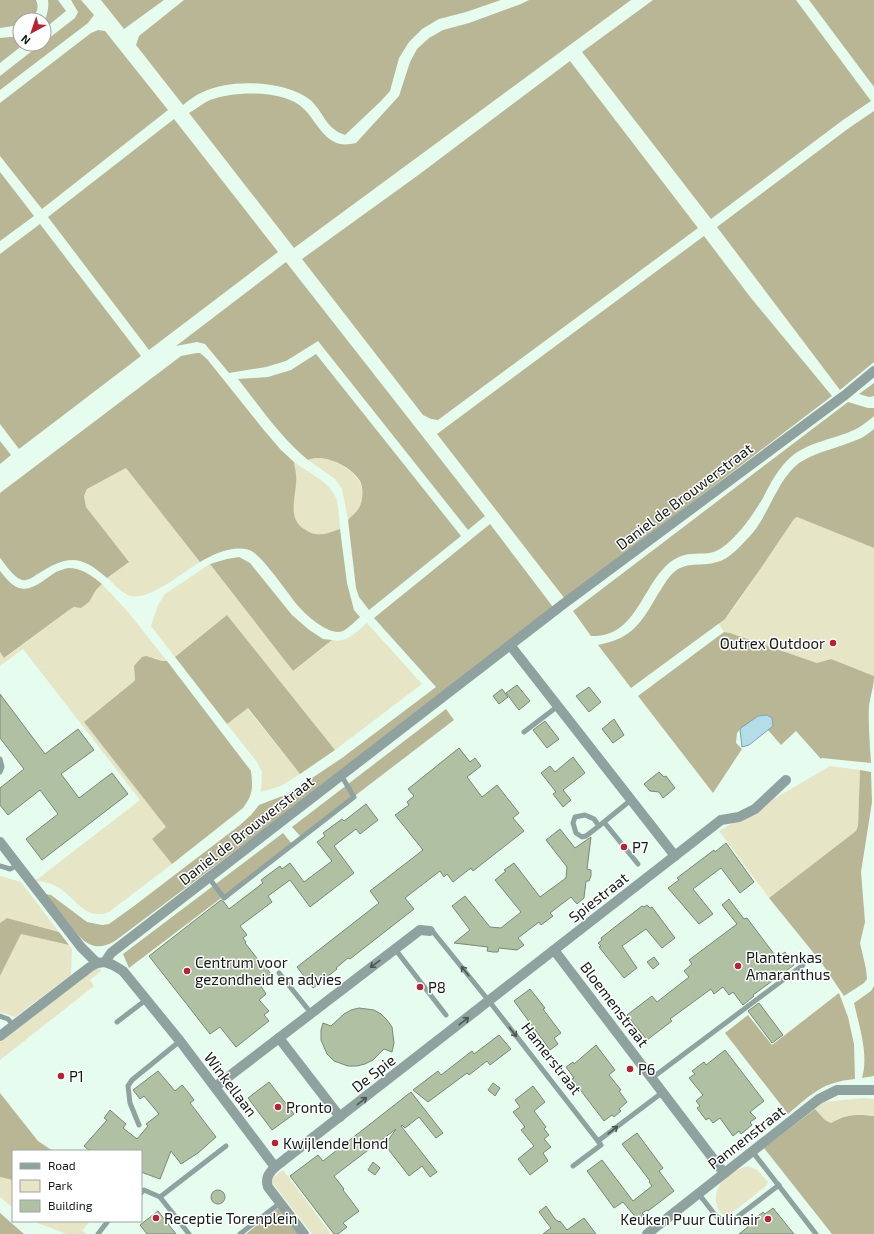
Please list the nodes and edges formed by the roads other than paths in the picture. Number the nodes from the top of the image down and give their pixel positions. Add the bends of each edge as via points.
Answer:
1 (874, 371) edge
2 (510, 645) junction
3 (558, 706) junction
4 (524, 732) dead end
5 (0, 759) edge
6 (0, 772) edge
7 (341, 775) junction
8 (786, 780) dead end
9 (631, 800) junction
10 (604, 822) junction
11 (599, 826) junction
12 (0, 842) edge
13 (675, 856) junction
14 (638, 864) dead end
15 (18, 865) junction
16 (0, 866) edge
17 (209, 878) junction
18 (430, 931) joint
19 (395, 949) junction
20 (554, 950) junction
21 (101, 963) junction
22 (803, 965) dead end
23 (279, 973) dead end
24 (147, 999) junction
25 (489, 1001) junction
26 (311, 1013) junction
27 (446, 1015) dead end
28 (0, 1016) edge
29 (117, 1022) dead end
30 (13, 1025) junction
31 (0, 1036) edge
32 (279, 1038) junction
33 (180, 1041) junction
34 (652, 1078) junction
35 (215, 1087) junction
36 (874, 1090) edge
37 (663, 1091) junction
38 (340, 1117) junction
39 (139, 1125) dead end
40 (598, 1141) junction
41 (226, 1146) dead end
42 (752, 1151) junction
43 (573, 1166) dead end
44 (276, 1167) junction
45 (724, 1173) junction
46 (779, 1185) junction
47 (142, 1192) edge
48 (698, 1193) junction
49 (160, 1197) junction
50 (280, 1203) junction
51 (107, 1222) edge
52 (650, 1233) edge
53 (98, 1234) edge
54 (189, 1234) edge
55 (240, 1234) edge
56 (304, 1234) edge
57 (816, 1234) edge

1 - 2 street, Daniel de Brouwerstraat via 839,400
2 - 3 street
2 - 7 street, Daniel de Brouwerstraat
3 - 4 lane
3 - 9 street
5 - 6 lane
7 - 17 street, Daniel de Brouwerstraat
7 - 17 lane via 354,797 224,898
8 - 13 street, Spiestraat via 755,808 739,817 721,820
9 - 10 lane
9 - 13 street
10 - 11 lane
10 - 14 lane
11 - 11 lane via 594,819 585,815 575,817 573,821 576,832 582,837
12 - 15 street, Winkellaan
13 - 20 street, Spiestraat
15 - 16 lane via 10,869
15 - 21 street, Winkellaan via 81,947
17 - 21 street, Daniel de Brouwerstraat
18 - 19 street via 420,930
25 -> 18 lane, Hamerstraat
19 -> 26 street
19 - 27 lane
20 - 25 street, Spiestraat
20 - 34 street, Bloemenstraat
21 - 24 street, Winkellaan via 113,965 124,971
21 - 30 street, Daniel de Brouwerstraat via 90,967
22 - 34 lane
23 - 26 lane
24 - 29 lane
24 - 33 street, Winkellaan
38 -> 25 street, De Spie
25 -> 40 lane, Hamerstraat
26 - 32 street
28 - 30 lane via 8,1019
30 - 31 street, Daniel de Brouwerstraat
32 - 35 street
32 - 38 street
33 - 35 street, Winkellaan
33 - 39 lane via 128,1086 130,1103
34 - 37 street, Bloemenstraat
35 - 44 street, Winkellaan
36 - 42 street, Pannenstraat via 837,1090 819,1099
40 -> 37 lane
37 - 45 street, Bloemenstraat
38 - 44 street, De Spie
40 - 43 lane via 602,1145
41 - 49 lane
42 - 45 street, Pannenstraat
42 - 46 lane
44 - 50 street via 269,1174 266,1183
45 - 48 street, Pannenstraat
46 - 48 lane via 732,1221 726,1222 716,1216
46 - 57 lane
47 - 49 lane via 144,1190
48 - 52 street, Pannenstraat
49 - 54 lane
50 - 55 lane
50 - 56 street
51 - 53 lane

